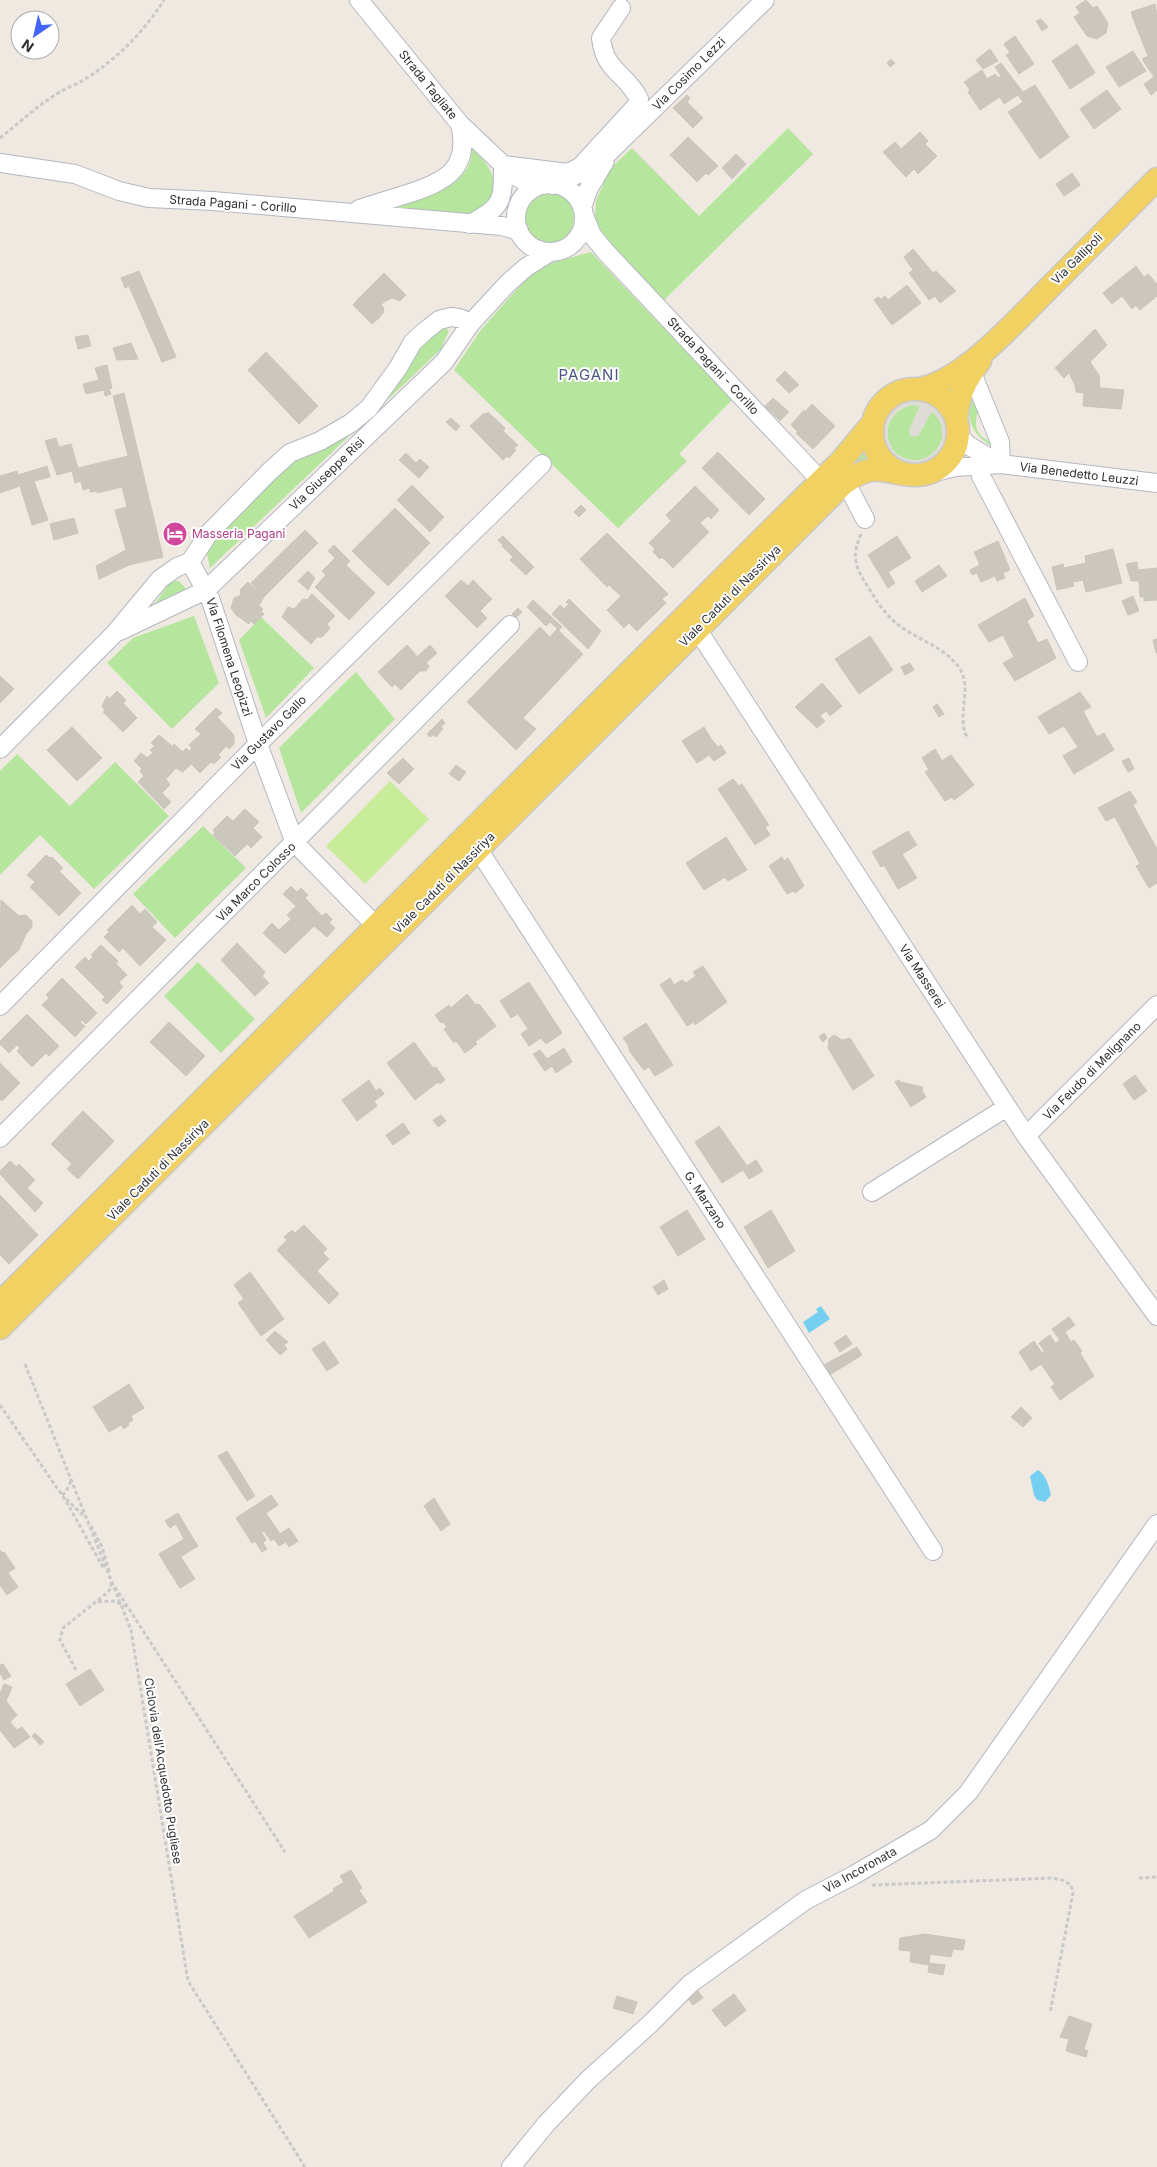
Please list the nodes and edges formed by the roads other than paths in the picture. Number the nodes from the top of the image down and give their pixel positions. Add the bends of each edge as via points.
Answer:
1 (359, 0) edge
2 (765, 0) edge
3 (621, 8) dead end
4 (460, 124) junction
5 (614, 148) junction
6 (0, 162) edge
7 (503, 165) junction
8 (1157, 179) edge
9 (548, 185) junction
10 (520, 202) junction
11 (583, 211) junction
12 (351, 212) junction
13 (470, 224) junction
14 (520, 234) junction
15 (576, 240) junction
16 (605, 251) junction
17 (550, 252) junction
18 (507, 284) junction
19 (471, 324) junction
20 (970, 368) junction
21 (920, 390) junction
22 (872, 424) junction
23 (957, 427) junction
24 (980, 459) junction
25 (542, 464) dead end
26 (1001, 464) junction
27 (934, 472) junction
28 (902, 474) junction
29 (832, 482) junction
30 (1157, 483) edge
31 (865, 519) road end
32 (190, 562) junction
33 (206, 590) junction
34 (510, 625) dead end
35 (697, 629) junction
36 (115, 633) junction
37 (1078, 662) dead end
38 (258, 744) junction
39 (0, 749) edge
40 (295, 843) junction
41 (478, 849) junction
42 (376, 926) junction
43 (1157, 1005) edge
44 (0, 1006) edge
45 (1007, 1107) junction
46 (1026, 1136) junction
47 (0, 1138) edge
48 (872, 1192) dead end
49 (2, 1296) edge
50 (1157, 1316) edge
51 (0, 1328) edge
52 (1157, 1524) edge
53 (933, 1551) dead end
54 (511, 2167) edge

1 - 4 street, Strada Tagliate
2 - 5 street, Via Cosimo Lezzi
3 - 7 street, Via Cosimo Lezzi via 601,38 602,52 635,91 639,99 637,105 580,167 568,173
4 - 7 street, Strada Tagliate
4 - 12 street via 461,152 451,174 434,186
5 - 9 street, Via Cosimo Lezzi via 585,171
5 - 11 street, Via Cosimo Lezzi via 598,170
6 - 12 street, Strada Pagani - Corillo via 75,174 119,191 149,198
7 - 9 street, Strada Tagliate via 528,183
7 - 13 street via 499,202 492,212
8 - 20 main road, Via Gallipoli
9 - 10 street, Strada Pagani - Corillo via 534,188
9 - 11 street, Strada Pagani - Corillo via 571,192
10 - 13 street, Strada Pagani - Corillo via 498,219
10 - 14 street via 517,212
11 - 15 street via 581,233
11 - 16 street, Strada Pagani - Corillo via 592,235
12 - 13 street, Strada Pagani - Corillo
13 - 14 street, Strada Pagani - Corillo via 502,226
14 - 17 street, Strada Pagani - Corillo via 529,245
14 - 18 street, Via Giuseppe Risi via 517,263
15 - 16 street, Strada Pagani - Corillo
15 - 17 street via 560,251
16 - 29 street, Strada Pagani - Corillo
17 - 18 street, Via Giuseppe Risi
18 - 19 street, Via Giuseppe Risi
19 - 32 street, Via Giuseppe Risi via 451,317 439,320 425,331 413,342 369,408 320,441 290,453 208,533
19 - 33 street, Via Giuseppe Risi via 444,362
20 - 21 main road, Via Gallipoli
20 - 23 main road, Via Gallipoli via 958,401
20 - 26 street via 1000,442
21 - 22 main road, Via Gallipoli via 904,390 886,399
21 - 23 main road via 935,394 948,404
22 - 28 main road via 877,454 884,463
22 - 29 main road, Viale Caduti di Nassiriya via 841,462
23 - 24 street, Via Benedetto Leuzzi
23 - 27 main road, Via Gallipoli via 953,452
24 - 26 street, Via Benedetto Leuzzi
24 - 27 street
24 - 37 street via 981,476
25 - 38 street, Via Gustavo Gallo
26 - 30 street, Via Benedetto Leuzzi
27 - 28 main road
28 - 29 main road, Viale Caduti di Nassiriya via 865,470
29 - 31 street, Strada Pagani - Corillo via 851,492
29 - 35 main road, Viale Caduti di Nassiriya
29 - 42 main road, Viale Caduti di Nassiriya
32 - 33 street, Via Filomena Leopizzi
32 - 36 street, Via Giuseppe Risi via 160,579
33 - 36 street, Via Giuseppe Risi
33 - 38 street, Via Filomena Leopizzi
34 - 40 street, Via Marco Colosso
35 - 41 main road, Viale Caduti di Nassiriya
35 - 45 street, Via Masserei
36 - 39 street, Via Giuseppe Risi
38 - 40 street, Via Filomena Leopizzi
38 - 44 street, Via Gustavo Gallo
40 - 42 street, Via Filomena Leopizzi
40 - 47 street, Via Marco Colosso
41 - 51 main road, Viale Caduti di Nassiriya
41 - 53 street, G. Marzano
42 - 49 main road, Viale Caduti di Nassiriya
43 - 46 street, Via Feudo di Melignano
45 - 46 street, Via Masserei
45 - 48 street
46 - 50 street, Via Masserei
52 - 54 street, Via Incoronata via 968,1793 931,1830 806,1900 690,1984 588,2079

